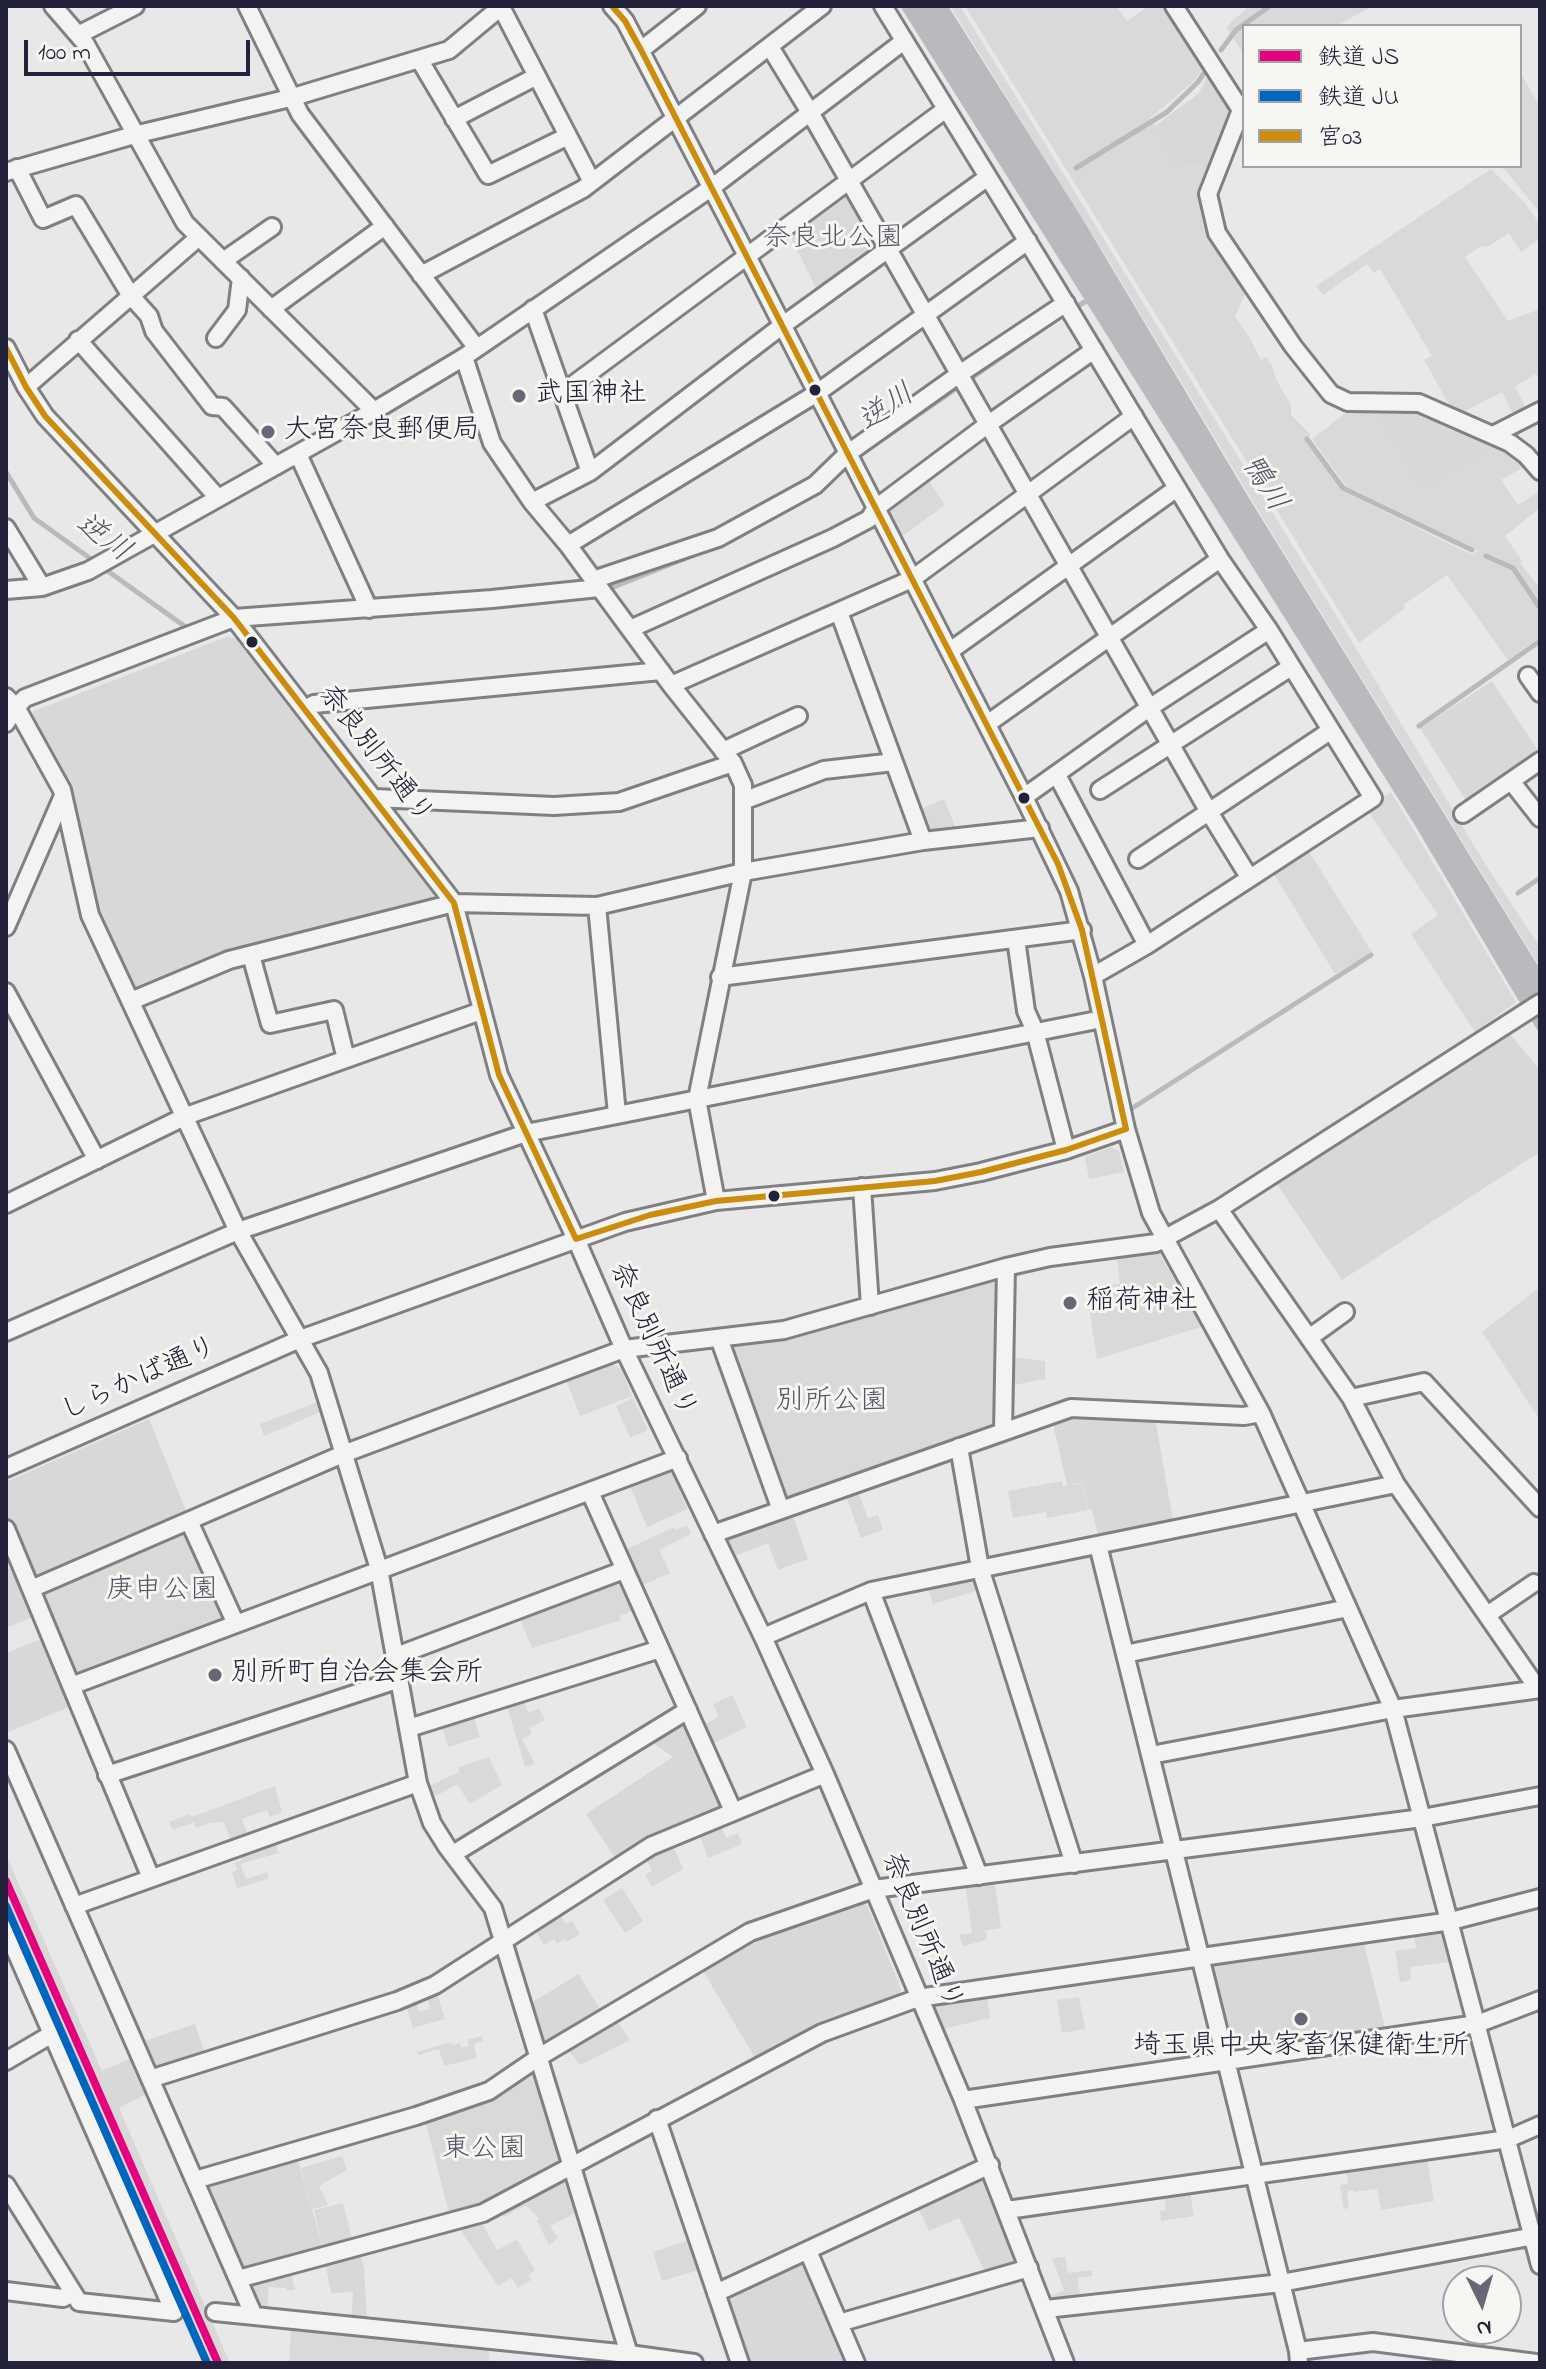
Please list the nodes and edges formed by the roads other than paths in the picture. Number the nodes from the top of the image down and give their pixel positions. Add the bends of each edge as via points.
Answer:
1 (53, 6) edge
2 (135, 6) edge
3 (247, 6) edge
4 (612, 6) edge
5 (697, 6) edge
6 (822, 6) edge
7 (883, 6) edge
8 (1174, 6) edge
9 (502, 7) edge
10 (78, 35) junction
11 (904, 41) junction
12 (770, 47) junction
13 (641, 50) junction
14 (419, 59) junction
15 (537, 76) junction
16 (290, 98) junction
17 (946, 109) junction
18 (811, 114) junction
19 (674, 117) junction
20 (454, 119) junction
21 (134, 135) junction
22 (568, 136) junction
23 (12, 170) edge
24 (988, 177) junction
25 (849, 181) junction
26 (592, 182) junction
27 (711, 188) junction
28 (385, 226) junction
29 (272, 227) dead end
30 (199, 237) junction
31 (1028, 241) junction
32 (887, 249) junction
33 (747, 256) junction
34 (223, 261) junction
35 (421, 275) junction
36 (241, 278) junction
37 (131, 296) junction
38 (271, 309) junction
39 (533, 309) junction
40 (1069, 309) junction
41 (925, 317) junction
42 (783, 325) junction
43 (216, 338) dead end
44 (78, 340) junction
45 (6, 348) edge
46 (1094, 350) junction
47 (470, 352) junction
48 (962, 382) junction
49 (26, 387) junction
50 (562, 393) junction
51 (817, 393) junction
52 (374, 411) junction
53 (1540, 411) edge
54 (1134, 416) junction
55 (987, 425) junction
56 (1493, 435) junction
57 (298, 454) junction
58 (851, 461) junction
59 (276, 466) junction
60 (1540, 471) edge
61 (590, 472) junction
62 (1177, 488) junction
63 (1027, 496) junction
64 (218, 498) junction
65 (532, 502) junction
66 (876, 508) junction
67 (6, 528) edge
68 (154, 535) junction
69 (568, 545) junction
70 (1220, 559) junction
71 (1068, 567) junction
72 (912, 579) junction
73 (596, 584) junction
74 (42, 587) junction
75 (6, 590) edge
76 (369, 609) junction
77 (839, 612) junction
78 (234, 618) junction
79 (630, 629) junction
80 (1269, 630) junction
81 (1109, 639) junction
82 (950, 651) junction
83 (1291, 667) junction
84 (1528, 676) dead end
85 (666, 678) junction
86 (1540, 693) edge
87 (11, 702) edge
88 (1149, 708) junction
89 (305, 710) junction
90 (798, 716) dead end
91 (6, 723) edge
92 (987, 724) junction
93 (1330, 731) junction
94 (1171, 746) junction
95 (728, 757) junction
96 (1540, 761) edge
97 (894, 762) junction
98 (1057, 775) junction
99 (1511, 781) junction
100 (1100, 790) dead end
101 (63, 796) junction
102 (1024, 797) junction
103 (374, 798) junction
104 (743, 801) junction
105 (1209, 812) junction
106 (1463, 814) dead end
107 (1540, 818) edge
108 (1040, 828) junction
109 (923, 841) junction
110 (1138, 859) dead end
111 (743, 872) junction
112 (1249, 877) junction
113 (454, 903) junction
114 (597, 906) junction
115 (6, 927) edge
116 (1082, 930) junction
117 (1016, 939) junction
118 (1147, 945) junction
119 (251, 955) junction
120 (1093, 976) junction
121 (720, 977) junction
122 (6, 992) edge
123 (131, 1001) junction
124 (1540, 1003) edge
125 (481, 1011) junction
126 (1102, 1019) junction
127 (1035, 1031) junction
128 (346, 1059) junction
129 (697, 1099) junction
130 (617, 1114) junction
131 (186, 1116) junction
132 (1126, 1129) junction
133 (526, 1133) junction
134 (1066, 1150) junction
135 (97, 1160) junction
136 (862, 1187) junction
137 (716, 1201) junction
138 (6, 1204) edge
139 (1219, 1209) junction
140 (238, 1231) junction
141 (576, 1239) junction
142 (1164, 1240) junction
143 (1006, 1267) junction
144 (870, 1306) junction
145 (1345, 1312) dead end
146 (6, 1332) edge
147 (719, 1338) junction
148 (1309, 1338) junction
149 (300, 1339) junction
150 (624, 1349) junction
151 (1351, 1398) junction
152 (1261, 1413) junction
153 (1003, 1432) junction
154 (959, 1447) junction
155 (343, 1454) junction
156 (678, 1458) junction
157 (6, 1468) edge
158 (1396, 1484) junction
159 (590, 1492) junction
160 (1302, 1503) junction
161 (1540, 1508) edge
162 (781, 1510) junction
163 (189, 1521) junction
164 (6, 1529) edge
165 (713, 1534) junction
166 (1098, 1545) junction
167 (980, 1568) junction
168 (379, 1569) junction
169 (624, 1570) junction
170 (1534, 1583) dead end
171 (31, 1589) junction
172 (871, 1591) junction
173 (1348, 1608) junction
174 (1487, 1615) junction
175 (236, 1624) junction
176 (763, 1637) junction
177 (660, 1649) junction
178 (1125, 1654) junction
179 (396, 1656) junction
180 (400, 1679) junction
181 (71, 1686) junction
182 (1539, 1689) edge
183 (1393, 1709) junction
184 (688, 1710) junction
185 (409, 1728) junction
186 (6, 1750) edge
187 (1151, 1755) junction
188 (825, 1774) junction
189 (107, 1775) junction
190 (418, 1783) junction
191 (1540, 1796) edge
192 (733, 1811) junction
193 (1422, 1818) junction
194 (1174, 1851) junction
195 (453, 1854) junction
196 (1074, 1864) junction
197 (979, 1876) junction
198 (151, 1878) junction
199 (874, 1889) junction
200 (1540, 1898) edge
201 (74, 1906) junction
202 (1451, 1921) junction
203 (6, 1929) edge
204 (504, 1942) junction
205 (1200, 1956) junction
206 (918, 1998) junction
207 (1540, 2000) edge
208 (1477, 2024) junction
209 (52, 2034) junction
210 (539, 2057) junction
211 (6, 2061) edge
212 (1225, 2062) junction
213 (150, 2079) junction
214 (963, 2100) junction
215 (657, 2119) junction
216 (1540, 2125) edge
217 (1508, 2139) junction
218 (990, 2165) junction
219 (573, 2167) junction
220 (1255, 2174) junction
221 (195, 2180) junction
222 (6, 2185) edge
223 (1007, 2210) junction
224 (1536, 2236) edge
225 (808, 2251) junction
226 (1540, 2265) edge
227 (1029, 2268) junction
228 (238, 2279) junction
229 (1281, 2283) junction
230 (6, 2291) edge
231 (73, 2293) junction
232 (716, 2293) junction
233 (1046, 2309) junction
234 (215, 2312) dead end
235 (254, 2316) junction
236 (839, 2323) junction
237 (557, 2347) junction
238 (629, 2354) junction
239 (1298, 2357) edge
240 (568, 2363) edge
241 (694, 2363) edge
242 (740, 2363) edge
243 (856, 2363) edge
244 (1065, 2363) edge
245 (1536, 2363) edge

1 - 10 street
2 - 10 street
3 - 16 street
4 - 13 street
5 - 13 street
6 - 12 street
7 - 11 street
8 - 56 street via 1241,110 1208,194 1217,233 1293,346 1331,394 1348,402 1419,403
9 - 14 street via 449,50
9 - 15 street
10 - 21 street
11 - 17 street
11 - 18 street
12 - 18 street
12 - 19 street
13 - 19 street
14 - 16 street
14 - 20 street
15 - 20 street
15 - 22 street
16 - 21 street
16 - 28 street
17 - 24 street
17 - 25 street
18 - 25 street
18 - 27 street
19 - 26 street
19 - 27 street
20 - 22 street via 488,175
21 - 23 street
21 - 30 street via 185,223
22 - 26 street
23 - 37 street via 43,219 76,205
24 - 31 street
24 - 32 street
25 - 32 street
25 - 33 street
26 - 35 street
27 - 33 street
27 - 39 street
28 - 35 street
28 - 38 street
29 - 34 street
30 - 34 street
30 - 37 street
31 - 40 street
31 - 41 street
32 - 41 street
32 - 42 street
33 - 42 street
33 - 50 street
34 - 36 street
35 - 47 street
36 - 38 street
36 - 43 street via 237,310
37 - 44 street
37 - 59 street via 212,406 223,407
38 - 52 street
39 - 47 street
39 - 50 street
40 - 46 street
40 - 48 street
41 - 48 street
41 - 51 street
42 - 51 street
42 - 61 street
44 - 49 street
44 - 64 street
45 - 49 street, 奈良別所通り
46 - 54 street
46 - 55 street
47 - 52 street
47 - 65 street via 492,443
48 - 55 street
48 - 58 street
49 - 68 street, 奈良別所通り via 45,416
50 - 61 street
51 - 58 street
51 - 69 street
52 - 57 street
53 - 56 street
54 - 62 street
54 - 63 street
55 - 63 street
55 - 66 street
56 - 60 street via 1526,455
57 - 59 street
57 - 76 street
58 - 66 street
58 - 73 street via 718,538
59 - 64 street
61 - 65 street
62 - 70 street
62 - 71 street
63 - 71 street
63 - 72 street
64 - 68 street
65 - 69 street
66 - 72 street
66 - 79 street via 869,519 833,538
67 - 74 street
68 - 74 street via 90,570
68 - 78 street, 奈良別所通り
69 - 73 street
70 - 80 street
70 - 81 street
71 - 81 street
71 - 82 street
72 - 77 street
72 - 82 street
73 - 76 street
73 - 79 street
74 - 75 street
76 - 78 street
77 - 85 street
77 - 97 street
78 - 87 street
78 - 89 street, 奈良別所通り
79 - 85 street
80 - 83 street
80 - 88 street
81 - 88 street
81 - 92 street
82 - 92 street
83 - 93 street
83 - 94 street
84 - 86 street
85 - 89 street via 314,704
85 - 95 street
87 - 91 street
87 - 101 street
88 - 94 street
88 - 98 street
89 - 103 street, 奈良別所通り
90 - 95 street
92 - 102 street
93 - 105 street
93 - 112 street via 1373,798
94 - 100 street
94 - 105 street
95 - 103 street via 619,802 554,806
95 - 104 street via 743,785
96 - 99 street
97 - 104 street via 824,770
97 - 109 street
98 - 102 street
98 - 118 street
99 - 106 street
99 - 107 street
101 - 115 street
101 - 123 street via 90,915
102 - 108 street
103 - 113 street, 奈良別所通り
104 - 111 street
105 - 110 street
105 - 112 street
108 - 109 street
108 - 116 street
109 - 111 street
111 - 114 street
111 - 121 street
112 - 118 street
113 - 114 street
113 - 119 street
113 - 125 street, 奈良別所通り
114 - 130 street
116 - 117 street
116 - 120 street
117 - 121 street
117 - 127 street via 1026,1011
118 - 120 street
119 - 123 street
119 - 128 street via 270,1024 334,1010
120 - 126 street
121 - 129 street
122 - 135 street
123 - 131 street
124 - 139 street
125 - 128 street
125 - 133 street, 奈良別所通り via 499,1075
126 - 127 street
126 - 132 street
127 - 129 street
127 - 134 street
128 - 131 street
129 - 130 street
129 - 137 street
130 - 133 street
131 - 135 street
131 - 140 street
132 - 134 street, しらかば通り
132 - 142 street
133 - 140 street
133 - 141 street, 奈良別所通り
134 - 136 street, しらかば通り via 935,1181
135 - 138 street
136 - 137 street, しらかば通り
136 - 144 street
137 - 141 street, しらかば通り
139 - 142 street
139 - 148 street
140 - 146 street
140 - 149 street
141 - 149 street, しらかば通り
141 - 150 street, 奈良別所通り
142 - 143 street
142 - 152 street
143 - 144 street
143 - 153 street
144 - 147 street via 784,1330
145 - 148 street
147 - 150 street
147 - 162 street
148 - 151 street
149 - 155 street via 319,1373
149 - 157 street, しらかば通り
150 - 155 street
150 - 156 street, 奈良別所通り
151 - 158 street
151 - 161 street via 1424,1382
152 - 153 street via 1071,1408
152 - 160 street
153 - 154 street
154 - 162 street
154 - 167 street
155 - 163 street
155 - 168 street
156 - 159 street
156 - 165 street, 奈良別所通り
158 - 160 street
158 - 174 street
159 - 168 street
159 - 169 street
160 - 166 street
160 - 173 street
162 - 165 street
163 - 171 street
163 - 175 street
164 - 171 street
165 - 176 street, 奈良別所通り
166 - 167 street
166 - 178 street
167 - 172 street
167 - 196 street
168 - 175 street
168 - 179 street
169 - 177 street
169 - 179 street
170 - 174 street
171 - 181 street
172 - 176 street
172 - 197 street
173 - 178 street
173 - 183 street
174 - 182 street
175 - 181 street
176 - 188 street, 奈良別所通り
177 - 184 street
177 - 185 street
178 - 187 street
179 - 180 street
180 - 185 street
180 - 189 street
181 - 189 street
182 - 183 street
183 - 187 street
183 - 193 street
184 - 192 street
184 - 195 street
185 - 190 street
186 - 201 street
187 - 194 street
188 - 192 street
188 - 199 street, 奈良別所通り
189 - 198 street
190 - 195 street via 432,1823
190 - 198 street
191 - 193 street
192 - 204 street via 651,1846
193 - 194 street
193 - 202 street
194 - 196 street
194 - 205 street
195 - 204 street via 493,1908
196 - 197 street
197 - 199 street
198 - 201 street
199 - 206 street, 奈良別所通り
199 - 210 street via 750,1932
200 - 202 street
201 - 213 street
202 - 205 street
202 - 208 street
203 - 209 street
204 - 210 street
204 - 213 street via 435,1985 397,2001
205 - 206 street
205 - 212 street
206 - 214 street, 奈良別所通り
206 - 215 street via 822,2033
207 - 208 street
208 - 212 street
208 - 217 street
209 - 211 street
209 - 231 street via 174,2312 79,2302
210 - 219 street
210 - 221 street via 489,2091
212 - 214 street
212 - 220 street
213 - 221 street
214 - 218 street, 奈良別所通り
215 - 219 street
215 - 232 street
216 - 217 street
217 - 220 street
217 - 224 street
218 - 223 street, 奈良別所通り
218 - 225 street
219 - 228 street via 483,2213
219 - 238 street
220 - 223 street
220 - 229 street
221 - 228 street
222 - 231 street
223 - 227 street, 奈良別所通り
224 - 226 street
224 - 229 street
225 - 232 street
225 - 236 street
227 - 233 street, 奈良別所通り
227 - 236 street
228 - 235 street
229 - 233 street
229 - 239 street
230 - 231 street via 63,2298
232 - 242 street
233 - 244 street, 奈良別所通り
234 - 235 street
235 - 237 street
236 - 243 street
237 - 238 street
237 - 240 street
238 - 241 street
239 - 245 street via 1373,2342

